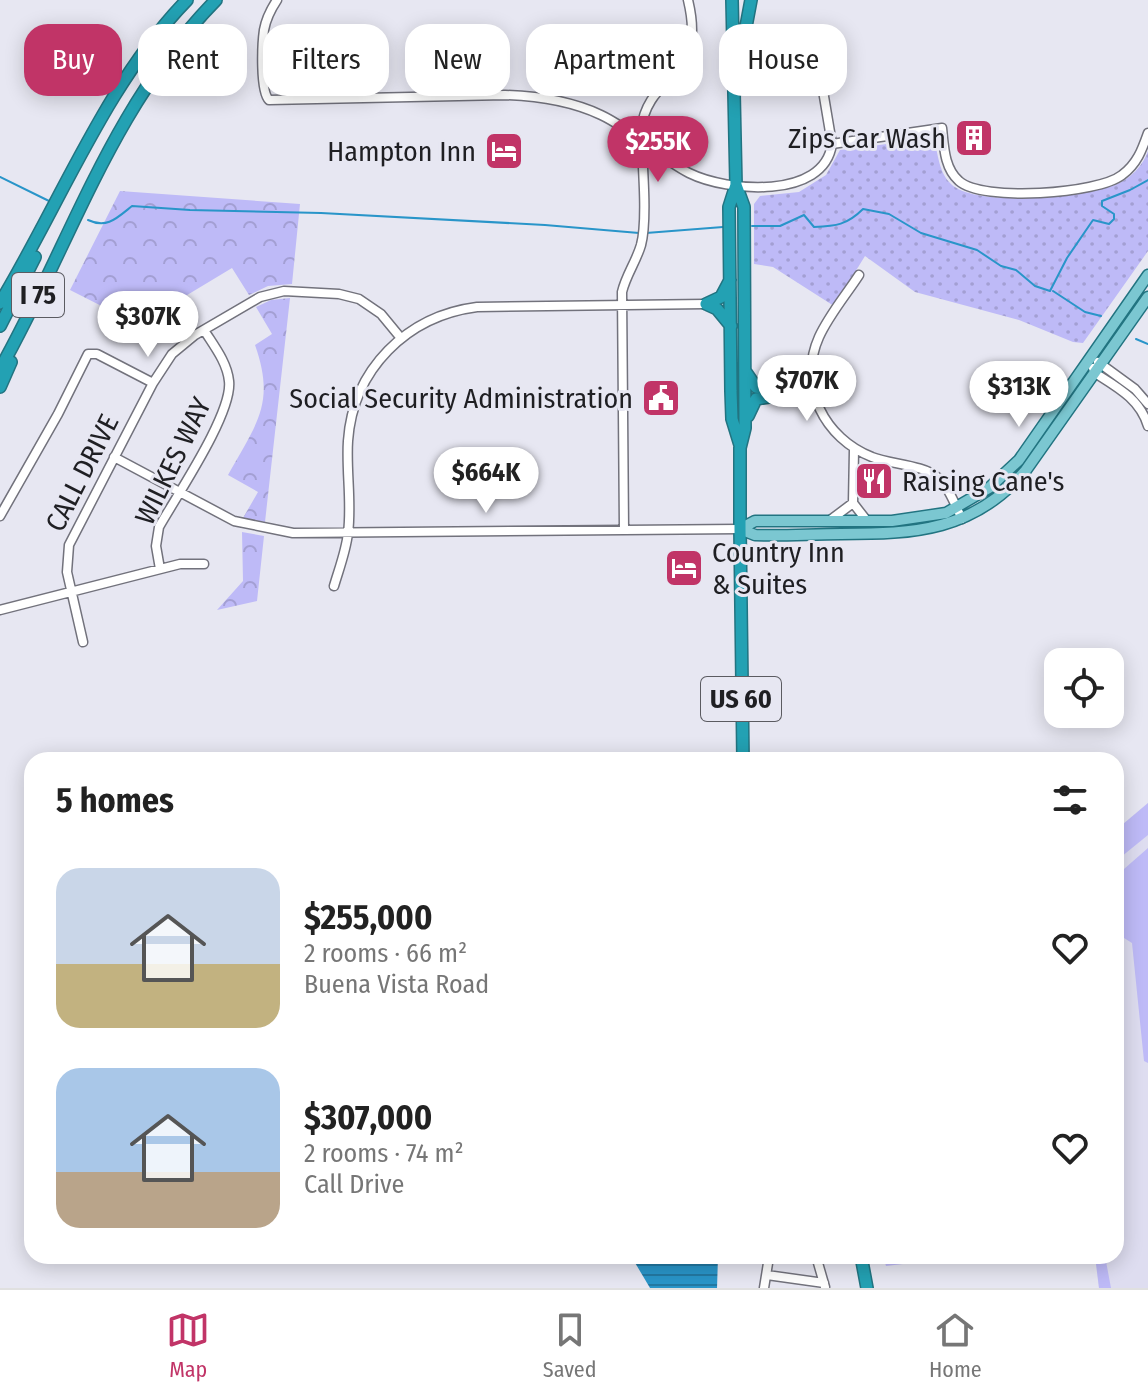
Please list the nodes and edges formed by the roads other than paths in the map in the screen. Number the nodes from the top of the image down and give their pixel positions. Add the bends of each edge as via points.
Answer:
1 (187, 0) edge
2 (216, 0) edge
3 (277, 0) edge
4 (688, 0) edge
5 (732, 0) edge
6 (751, 0) edge
7 (733, 24) edge
8 (746, 24) edge
9 (735, 96) edge
10 (824, 96) edge
11 (1148, 133) edge
12 (641, 140) junction
13 (832, 144) junction
14 (71, 176) junction
15 (736, 185) junction
16 (74, 219) junction
17 (859, 275) dead end
18 (1148, 275) edge
19 (730, 279) junction
20 (1148, 297) edge
21 (0, 303) edge
22 (706, 304) junction
23 (622, 305) junction
24 (0, 326) edge
25 (731, 327) junction
26 (204, 330) junction
27 (400, 337) junction
28 (1089, 360) junction
29 (744, 368) junction
30 (1098, 368) junction
31 (0, 369) edge
32 (153, 383) junction
33 (0, 387) edge
34 (775, 394) junction
35 (814, 394) junction
36 (1148, 404) edge
37 (1148, 426) edge
38 (745, 428) junction
39 (740, 448) junction
40 (854, 450) junction
41 (114, 457) junction
42 (179, 491) junction
43 (853, 503) junction
44 (956, 508) junction
45 (0, 516) edge
46 (962, 519) junction
47 (829, 521) junction
48 (867, 521) junction
49 (740, 529) junction
50 (624, 530) junction
51 (348, 532) junction
52 (204, 564) dead end
53 (160, 569) junction
54 (334, 586) dead end
55 (71, 593) junction
56 (0, 610) edge
57 (83, 642) dead end
58 (743, 752) edge
59 (768, 1264) edge
60 (818, 1264) edge
61 (862, 1264) edge
62 (767, 1275) junction
63 (824, 1285) edge
64 (764, 1288) edge
65 (867, 1288) edge

1 - 14 highway, I 75 via 131,70
2 - 16 highway, I 75 via 147,84
3 - 12 street via 264,31 266,99 542,97 591,111
4 - 12 street via 692,46 646,108
5 - 7 highway, US 60
6 - 8 highway
9 - 15 highway, US 60
10 - 13 street
11 - 13 street via 1136,162 1121,176 1106,184 1034,194 960,182 946,159 942,128
12 - 15 street via 689,173
12 - 23 street via 643,228
13 - 15 street via 825,166 814,176 794,184
14 - 21 highway
14 - 24 highway, I 75
15 - 19 highway, US 60 via 729,207
15 - 29 highway, US 60 via 744,207
16 - 31 highway, I 75
16 - 33 highway
17 - 35 street via 819,336
18 - 28 main road
19 - 22 highway via 721,297
19 - 25 highway, US 60
20 - 30 main road
22 - 23 street
22 - 25 highway via 724,315
23 - 27 street via 460,309
23 - 50 street
25 - 39 highway, US 60 via 732,419
26 - 27 street, CALL DRIVE via 260,297 296,291 359,299
26 - 32 street, CALL DRIVE via 172,354
26 - 42 street, WILKES WAY via 227,372 230,393
27 - 51 street via 366,380 353,412
28 - 30 street
28 - 44 main road via 1019,460 989,488
29 - 34 highway via 751,383
29 - 38 highway, US 60
30 - 36 street via 1135,389
30 - 37 street via 1139,407
30 - 46 main road via 1016,482
32 - 41 street, CALL DRIVE
32 - 45 street via 88,354
34 - 35 street
34 - 38 highway via 752,403
35 - 40 street via 827,425
38 - 39 highway, US 60
39 - 49 highway, US 60
40 - 43 street
40 - 44 street via 933,474
41 - 42 street
41 - 55 street, CALL DRIVE via 69,545
42 - 51 street via 250,526 293,533
42 - 53 street, WILKES WAY via 157,535
43 - 47 street
43 - 48 street
44 - 46 street
44 - 48 main road via 911,519
46 - 49 main road via 928,530 888,534 755,535
47 - 48 main road
47 - 49 main road via 755,521
49 - 50 street
49 - 58 highway, US 60
50 - 51 street
51 - 54 street
52 - 53 street
53 - 55 street
55 - 56 street
55 - 57 street, CALL DRIVE
59 - 62 street
60 - 63 street
61 - 65 highway
62 - 63 street
62 - 64 street

